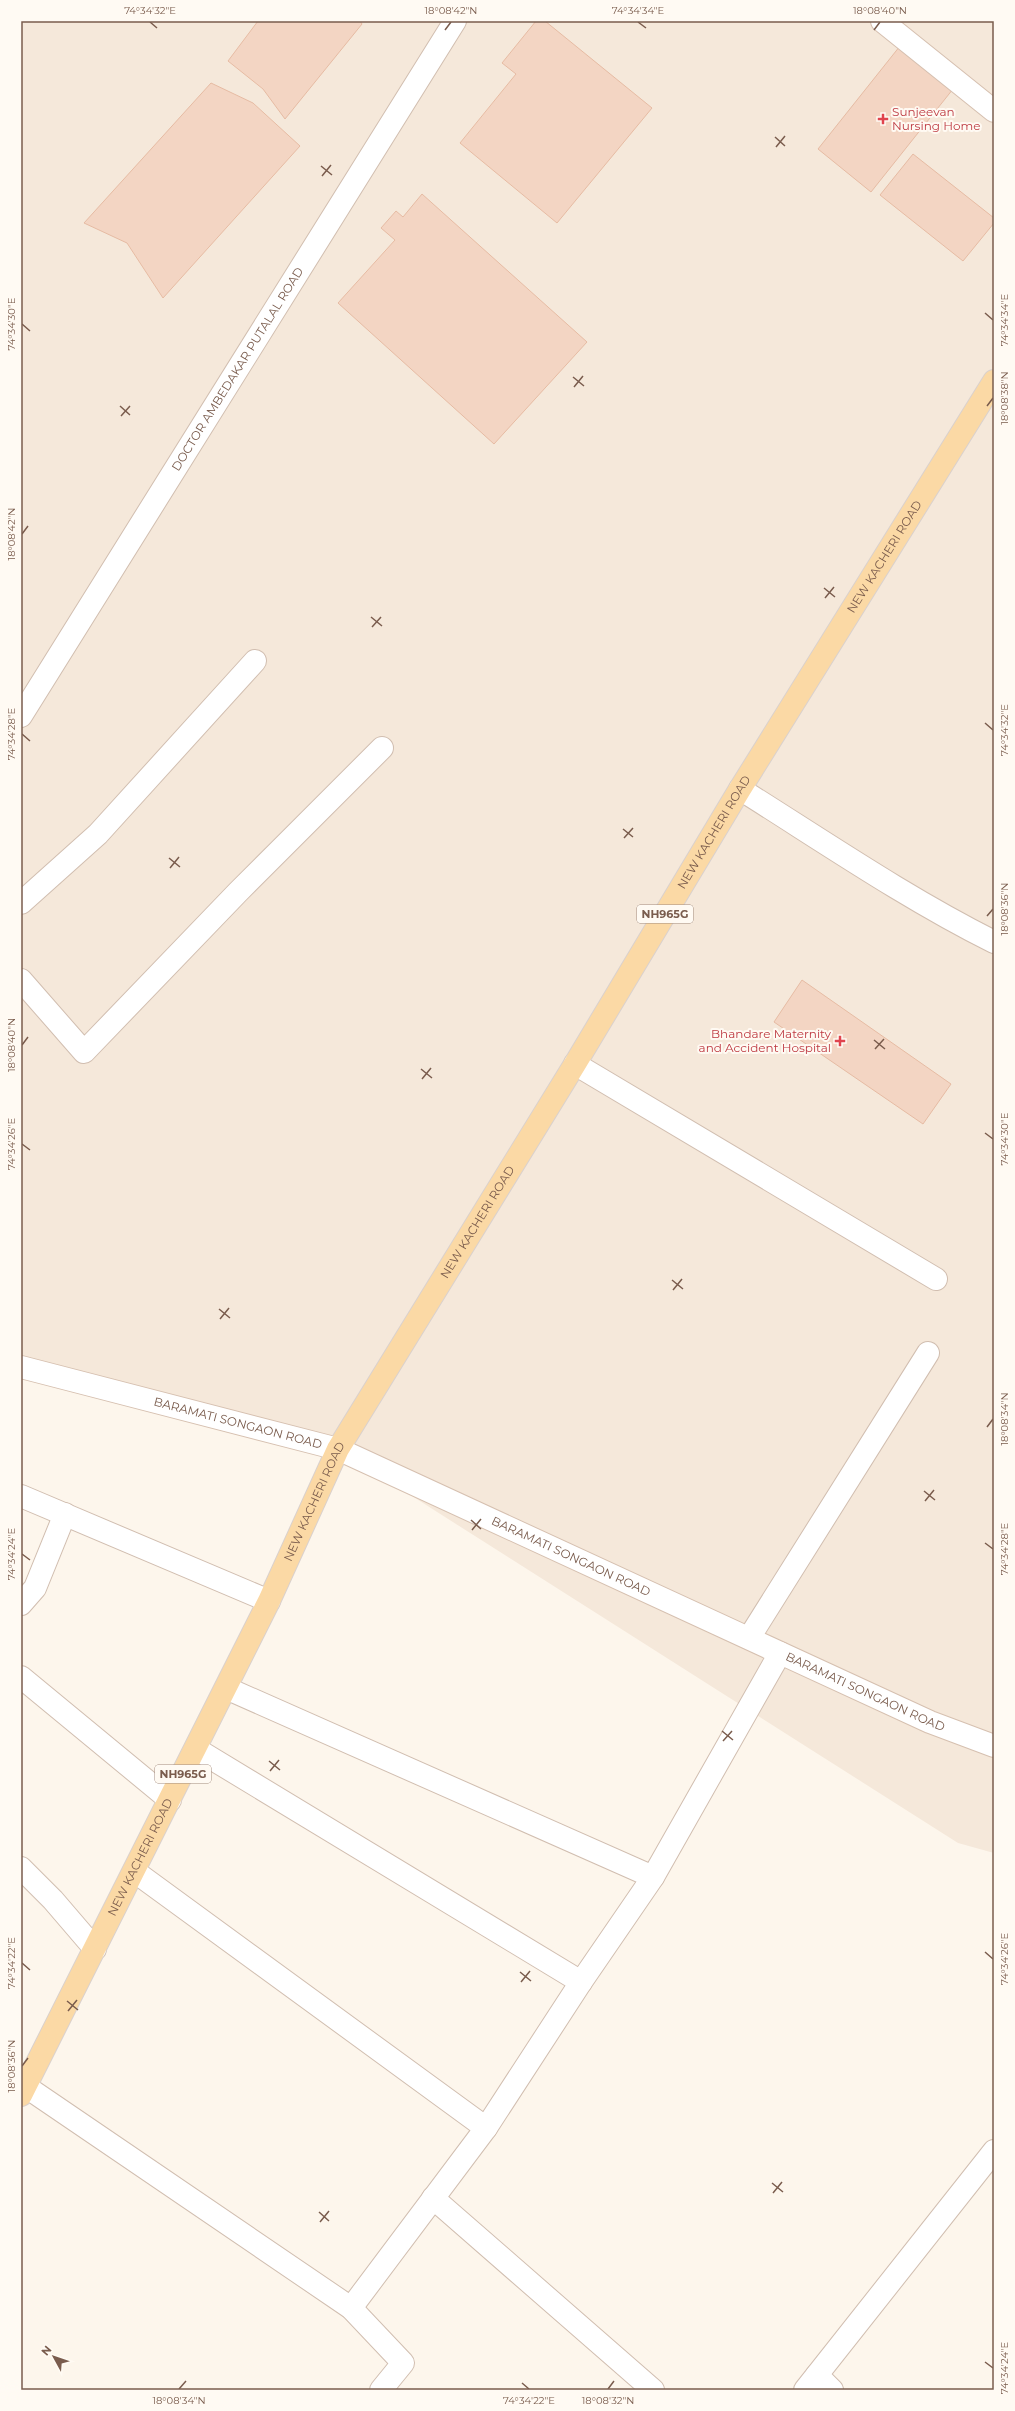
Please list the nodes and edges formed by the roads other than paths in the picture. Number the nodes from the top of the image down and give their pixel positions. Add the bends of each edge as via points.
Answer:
1 (455, 21) edge
2 (882, 21) edge
3 (994, 111) edge
4 (994, 381) edge
5 (255, 661) dead end
6 (21, 716) edge
7 (382, 748) dead end
8 (740, 789) junction
9 (21, 903) edge
10 (994, 942) edge
11 (21, 980) edge
12 (575, 1064) junction
13 (936, 1279) dead end
14 (928, 1353) dead end
15 (21, 1367) edge
16 (338, 1449) junction
17 (21, 1496) edge
18 (65, 1514) junction
19 (269, 1601) junction
20 (21, 1604) edge
21 (749, 1638) junction
22 (780, 1652) junction
23 (21, 1677) edge
24 (226, 1688) junction
25 (994, 1746) edge
26 (196, 1749) junction
27 (170, 1800) junction
28 (21, 1868) edge
29 (134, 1871) junction
30 (654, 1877) junction
31 (95, 1949) junction
32 (581, 1982) junction
33 (23, 2091) edge
34 (486, 2128) junction
35 (993, 2156) edge
36 (433, 2198) junction
37 (351, 2308) junction
38 (811, 2382) edge
39 (381, 2390) edge
40 (653, 2390) edge
41 (832, 2390) edge

1 - 6 street, DOCTOR AMBEDAKAR PUTALAL ROAD
2 - 3 street
4 - 8 main road, NEW KACHERI ROAD / NH965G
5 - 9 street via 98,834
7 - 11 street via 238,892 84,1052
8 - 10 street via 867,869
8 - 12 main road, NEW KACHERI ROAD / NH965G
12 - 13 street
12 - 16 main road, NEW KACHERI ROAD / NH965G
14 - 21 street
15 - 16 street, BARAMATI SONGAON ROAD
16 - 19 main road, NEW KACHERI ROAD / NH965G
16 - 21 street, BARAMATI SONGAON ROAD
17 - 18 street
18 - 19 street
18 - 20 street via 35,1588
19 - 24 main road, NEW KACHERI ROAD / NH965G
21 - 22 street, BARAMATI SONGAON ROAD
22 - 25 street, BARAMATI SONGAON ROAD via 930,1722
22 - 30 street
23 - 27 street
24 - 26 main road, NEW KACHERI ROAD / NH965G
24 - 30 street
26 - 27 main road, NEW KACHERI ROAD / NH965G
26 - 32 street
27 - 29 main road, NEW KACHERI ROAD / NH965G
28 - 31 street via 53,1900
29 - 31 main road, NEW KACHERI ROAD / NH965G
29 - 34 street
30 - 32 street
31 - 33 main road, NEW KACHERI ROAD / NH965G
32 - 34 street
33 - 37 street
34 - 36 street
35 - 38 street
36 - 37 street
36 - 40 street
37 - 39 street via 403,2363
38 - 41 street

